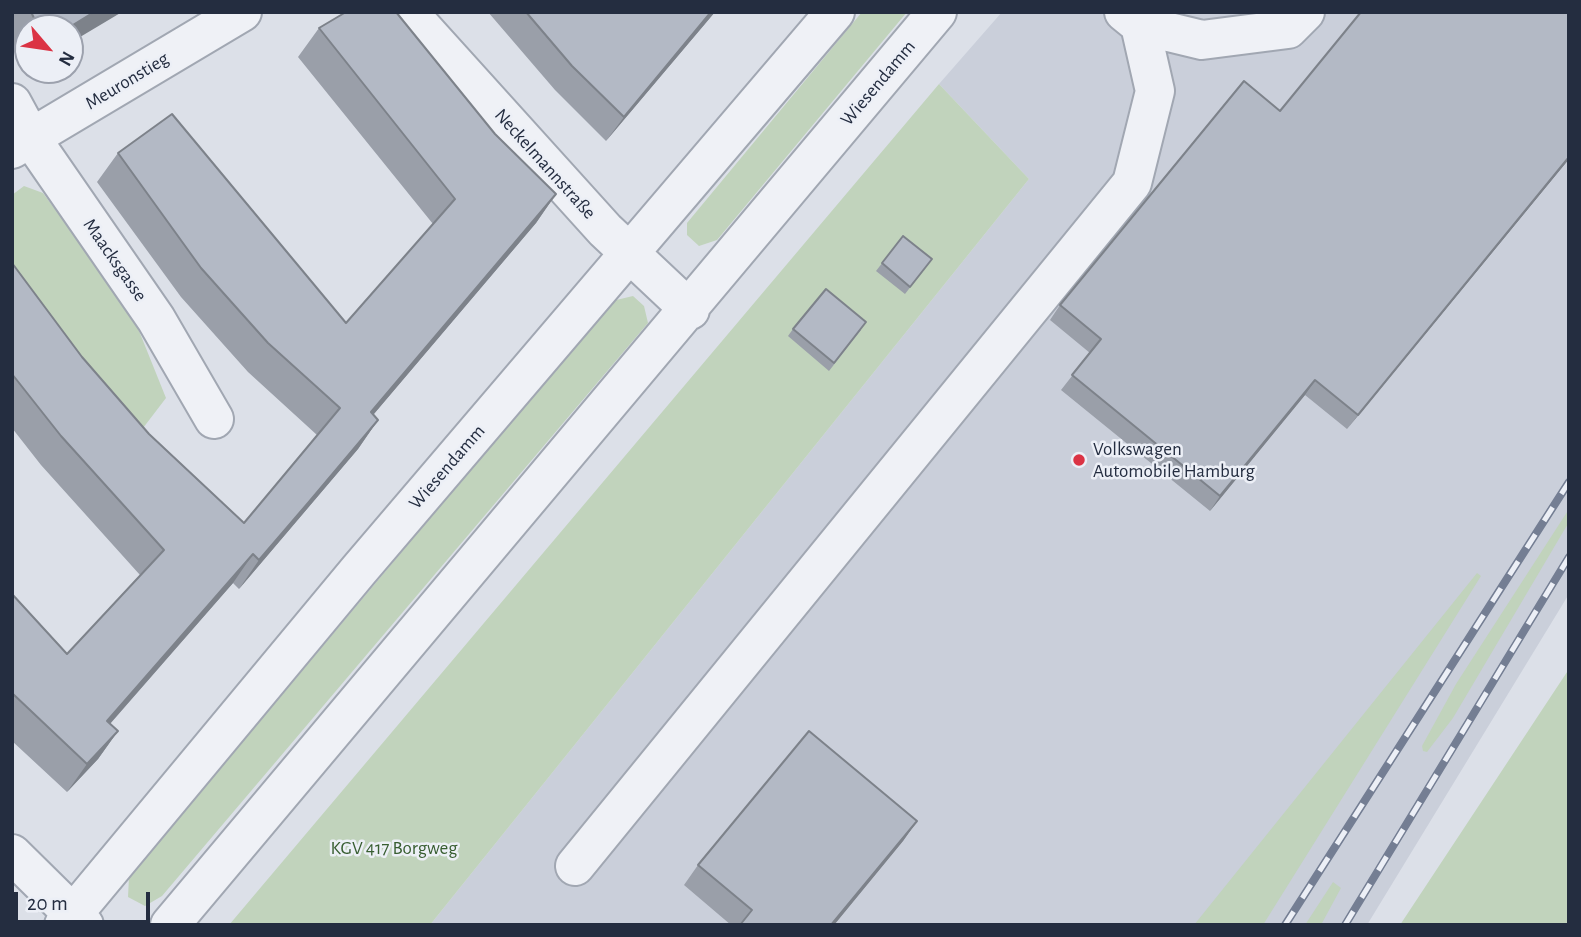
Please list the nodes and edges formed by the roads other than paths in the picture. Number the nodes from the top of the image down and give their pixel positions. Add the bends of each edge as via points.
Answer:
1 (242, 12) edge
2 (408, 12) edge
3 (835, 12) edge
4 (937, 12) edge
5 (1305, 12) edge
6 (1132, 18) edge
7 (12, 103) edge
8 (22, 144) edge
9 (631, 253) junction
10 (690, 310) junction
11 (215, 419) dead end
12 (12, 854) edge
13 (575, 866) dead end
14 (73, 921) edge
15 (170, 925) edge

1 - 8 street, Meuronstieg
2 - 9 street, Neckelmannstraße
3 - 9 street, Wiesendamm
4 - 10 street, Wiesendamm
5 - 6 street via 1288,29 1202,40
6 - 13 street via 1155,91 1132,183
7 - 8 street, Maacksgasse
8 - 11 street, Maacksgasse via 156,319
9 - 10 street, Neckelmannstraße
9 - 14 street, Wiesendamm via 359,570
10 - 15 street, Wiesendamm
12 - 14 street

